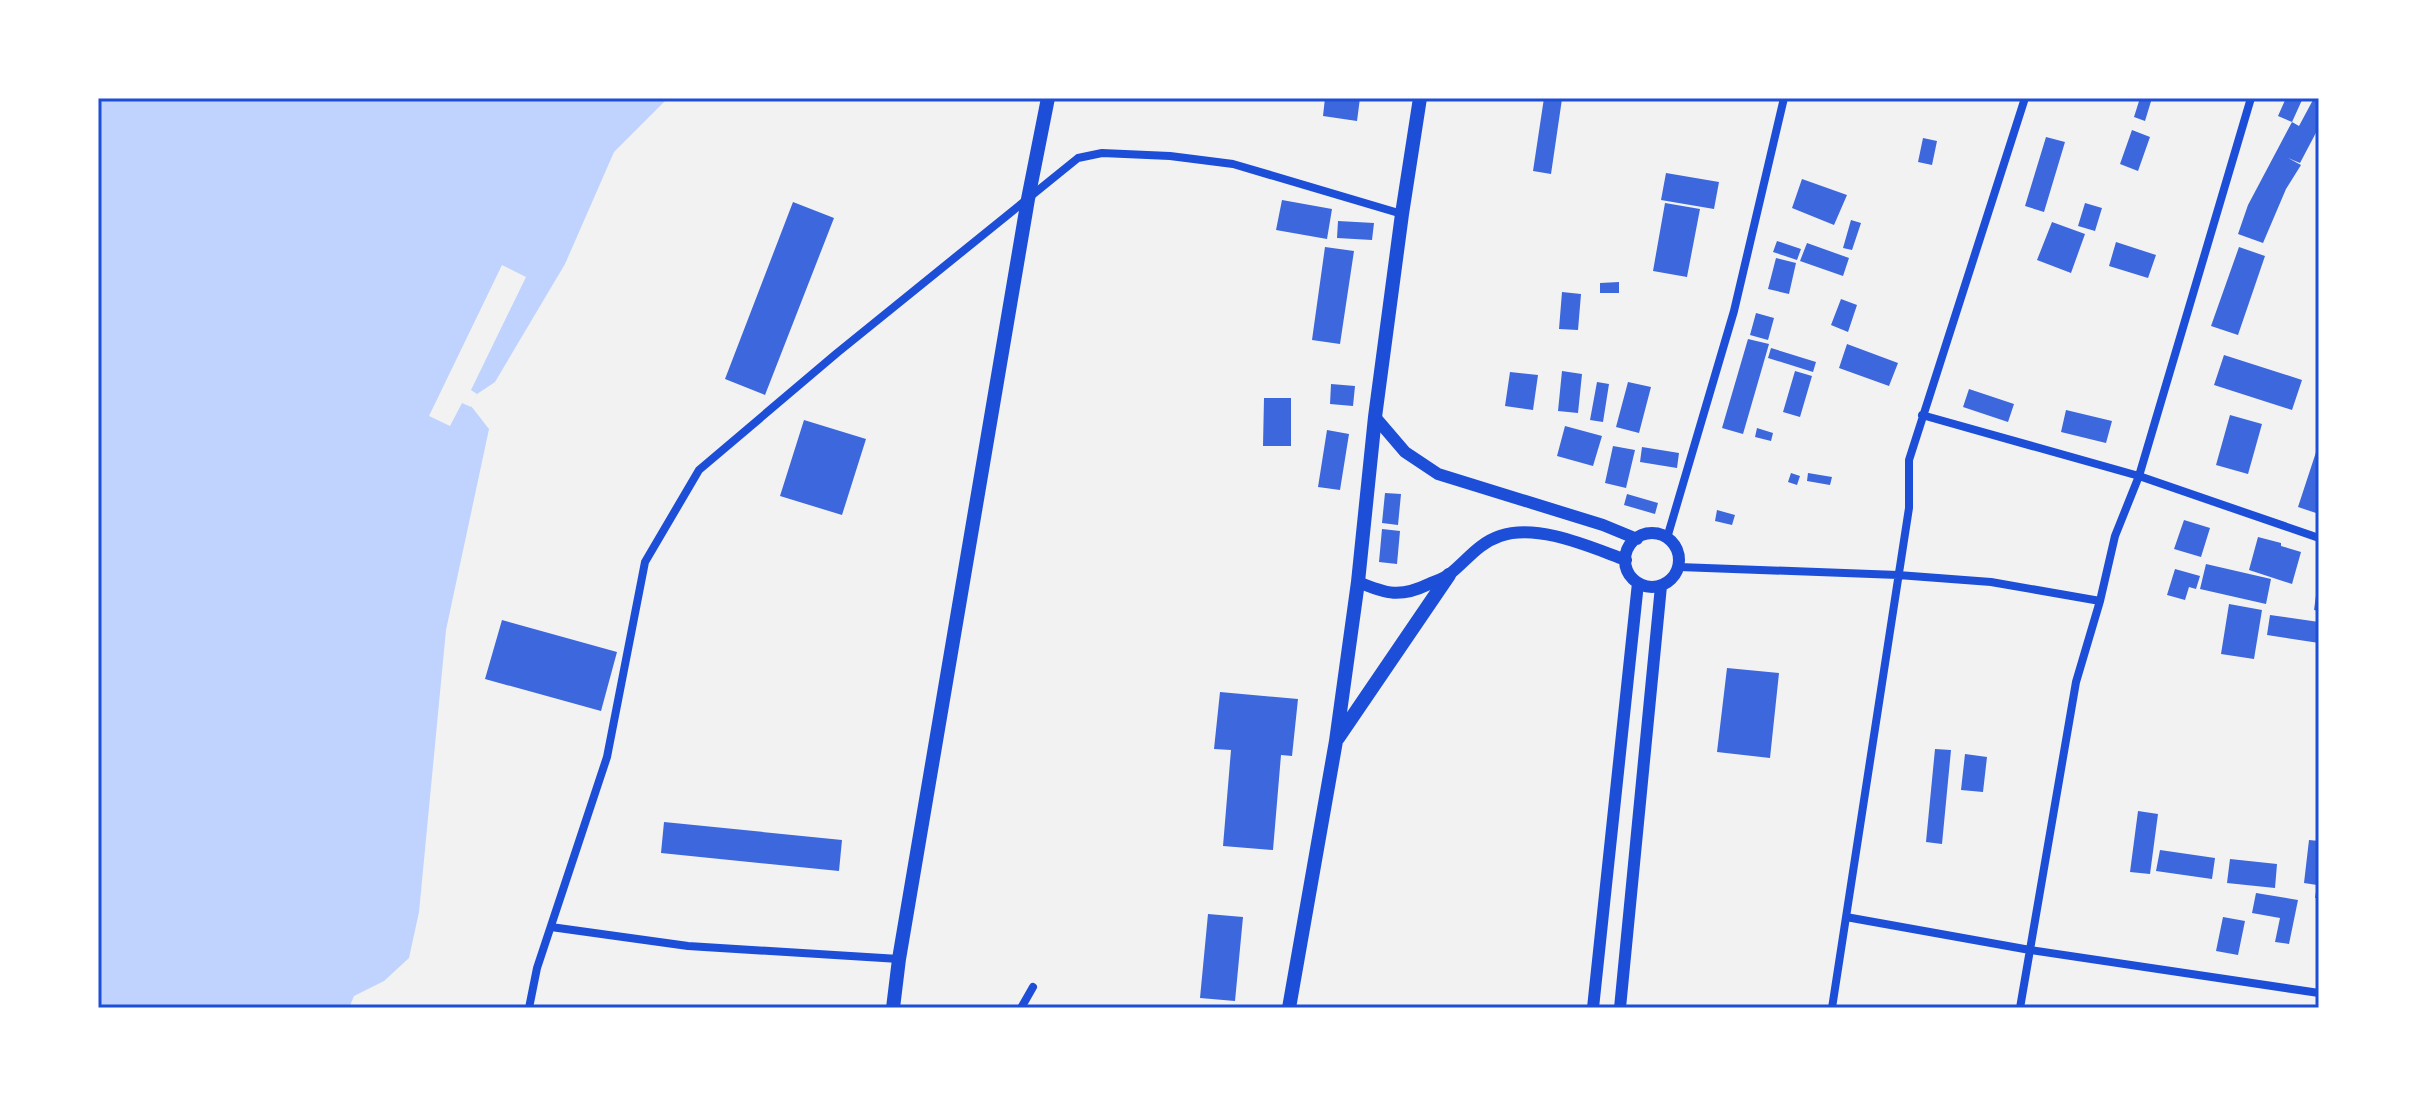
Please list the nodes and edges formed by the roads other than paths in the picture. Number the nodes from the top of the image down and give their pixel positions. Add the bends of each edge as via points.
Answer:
1 (1048, 98) edge
2 (1420, 98) edge
3 (1784, 98) edge
4 (2025, 98) edge
5 (2251, 98) edge
6 (1028, 199) junction
7 (1402, 214) junction
8 (1922, 415) junction
9 (1375, 417) junction
10 (2139, 476) junction
11 (1667, 538) junction
12 (2319, 538) edge
13 (1637, 539) junction
14 (1626, 560) junction
15 (1679, 567) junction
16 (1449, 575) junction
17 (1898, 575) junction
18 (1358, 582) junction
19 (1638, 583) junction
20 (1661, 586) junction
21 (2100, 601) junction
22 (1336, 741) junction
23 (1618, 765) junction
24 (1643, 766) junction
25 (1846, 917) junction
26 (551, 927) junction
27 (1598, 950) junction
28 (2030, 950) junction
29 (1625, 951) junction
30 (899, 959) junction
31 (1033, 987) dead end
32 (2319, 993) edge
33 (529, 1008) edge
34 (893, 1008) edge
35 (1021, 1008) edge
36 (1289, 1008) edge
37 (1593, 1008) edge
38 (1620, 1008) edge
39 (1832, 1008) edge
40 (2020, 1008) edge

1 - 6 main road
2 - 7 main road
3 - 11 street via 1734,311
4 - 8 street
5 - 10 street
6 - 7 street via 1078,158 1102,153 1233,164
6 - 26 street via 699,470 645,562 607,757
6 - 30 main road
7 - 9 main road
8 - 10 street
8 - 17 street via 1909,460 1909,508
9 - 13 street via 1405,452 1438,474
9 - 18 main road
10 - 12 street
10 - 21 street via 2115,536
11 - 13 street via 1647,534
11 - 15 street via 1675,546
13 - 14 street
14 - 16 street via 1569,540 1529,533 1501,535 1480,546
14 - 19 street
15 - 17 street
15 - 20 street
16 - 18 street via 1397,594
16 - 22 main road
17 - 21 street via 1991,582
17 - 25 street
18 - 22 main road
19 - 20 street
19 - 23 street
20 - 24 street
21 - 28 street via 2076,682
22 - 36 main road
23 - 24 street
23 - 27 street
24 - 29 street
25 - 28 street
25 - 39 street
26 - 30 street via 688,946
26 - 33 street
27 - 29 street
27 - 37 street
28 - 32 street
28 - 40 street
29 - 38 street
30 - 34 main road
31 - 35 street

